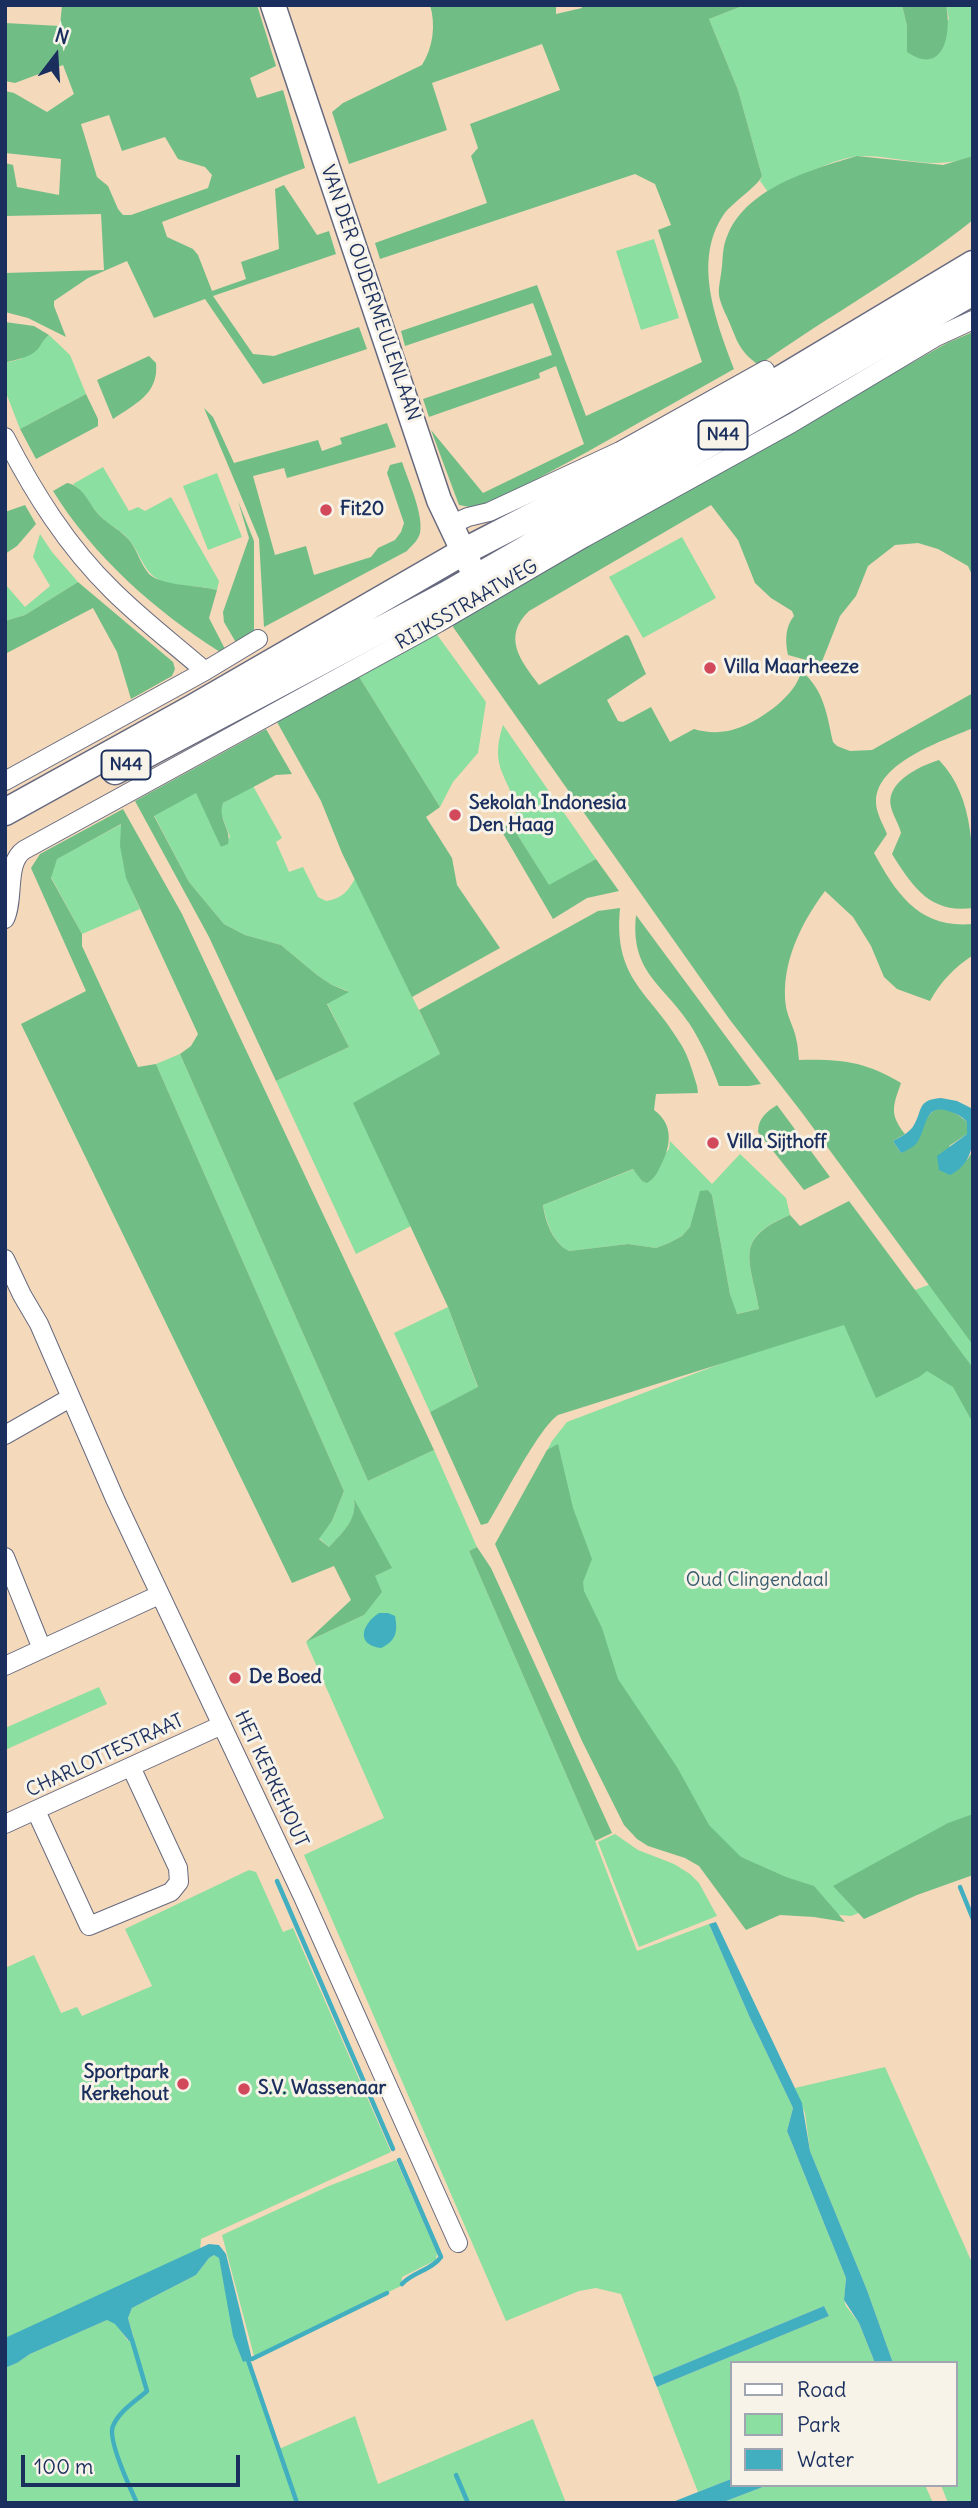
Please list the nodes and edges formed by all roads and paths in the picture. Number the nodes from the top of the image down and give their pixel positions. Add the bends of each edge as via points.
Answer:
1 (273, 5) edge
2 (973, 264) edge
3 (973, 292) edge
4 (973, 320) edge
5 (765, 370) dead end
6 (5, 437) edge
7 (450, 525) junction
8 (463, 552) junction
9 (476, 578) junction
10 (258, 639) dead end
11 (205, 671) junction
12 (5, 781) edge
13 (5, 812) edge
14 (5, 828) edge
15 (5, 919) edge
16 (5, 1259) edge
17 (71, 1398) junction
18 (5, 1435) edge
19 (5, 1557) edge
20 (159, 1595) junction
21 (43, 1649) junction
22 (5, 1666) edge
23 (222, 1725) junction
24 (131, 1767) junction
25 (36, 1811) junction
26 (5, 1824) edge
27 (458, 2243) dead end

1 - 7 street, VAN DER OUDERMEULENLAAN
2 - 8 main road, N44 via 727,410
3 - 9 main road, RIJKSSTRAATWEG / N44
4 - 15 street, RIJKSSTRAATWEG via 427,629 24,850 14,864 12,901
5 - 7 street via 620,451 489,512
6 - 11 street via 62,533 112,591
7 - 8 street, VAN DER OUDERMEULENLAAN
8 - 9 street, VAN DER OUDERMEULENLAAN
8 - 13 main road, N44
9 - 14 main road, RIJKSSTRAATWEG / N44
10 - 11 street
11 - 12 street
16 - 17 street, HET KERKEHOUT
17 - 18 street
17 - 20 street, HET KERKEHOUT
19 - 21 street
20 - 21 street
20 - 23 street, HET KERKEHOUT
21 - 22 street
23 - 24 street, CHARLOTTESTRAAT
23 - 27 street, HET KERKEHOUT
24 - 25 street, CHARLOTTESTRAAT
24 - 25 street via 178,1868 179,1882 171,1892 89,1926
25 - 26 street, CHARLOTTESTRAAT

